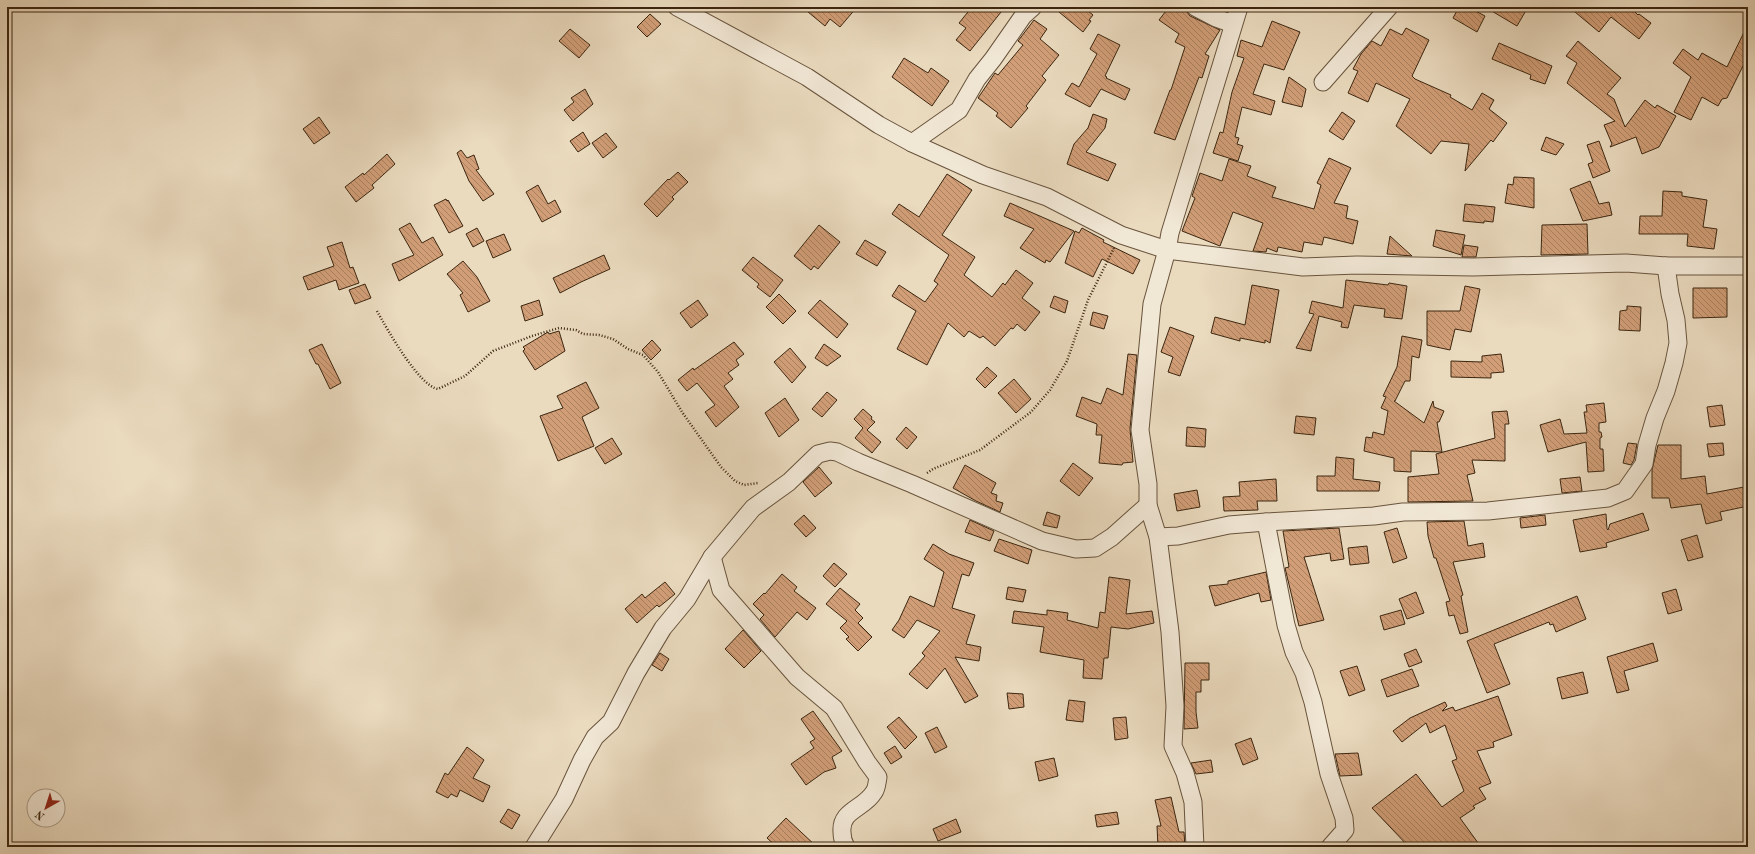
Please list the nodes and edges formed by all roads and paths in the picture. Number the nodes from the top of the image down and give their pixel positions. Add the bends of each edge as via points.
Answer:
1 (677, 7) edge
2 (1033, 7) edge
3 (1195, 7) edge
4 (1239, 7) edge
5 (1389, 7) edge
6 (1233, 24) junction
7 (1323, 82) dead end
8 (912, 143) junction
9 (1120, 235) junction
10 (1167, 250) junction
11 (1666, 266) junction
12 (1748, 266) edge
13 (377, 311) dead end
14 (760, 483) dead end
15 (912, 484) junction
16 (1148, 504) junction
17 (1266, 522) junction
18 (1158, 537) junction
19 (712, 557) junction
20 (1337, 844) edge
21 (534, 847) edge
22 (846, 847) edge
23 (1195, 847) edge

1 - 8 street via 807,77
2 - 8 street via 1023,16 977,79 959,110
3 - 6 street
4 - 6 street
5 - 7 street
6 - 10 street
8 - 9 street via 983,175 1047,197
9 - 10 street
9 - 15 path via 1088,300 1067,361 1050,390 1031,412 980,450 933,469
10 - 11 street via 1303,267 1473,267 1626,263
10 - 16 street via 1152,304 1140,430 1148,484
11 - 12 street
11 - 17 street via 1678,343 1666,391 1647,445 1644,464 1625,491 1608,498 1488,511 1403,512
13 - 14 path via 393,340 425,383 438,389 465,376 493,351 547,331 568,329 613,339 643,355 658,372 682,412 729,476 744,485
15 - 16 street via 1042,541 1076,549 1094,548 1112,537
15 - 19 street via 837,452 818,454 789,482 753,508
16 - 18 street
17 - 18 street via 1229,525 1178,536
17 - 20 street via 1286,625 1313,702 1329,774 1344,818 1345,830
18 - 23 street via 1170,632 1175,706 1173,746 1185,773 1192,802
19 - 21 street via 687,599 663,628 611,722 595,737 564,800
19 - 22 street via 721,590 797,677 834,708 878,777 875,791 868,800 844,817 841,826

